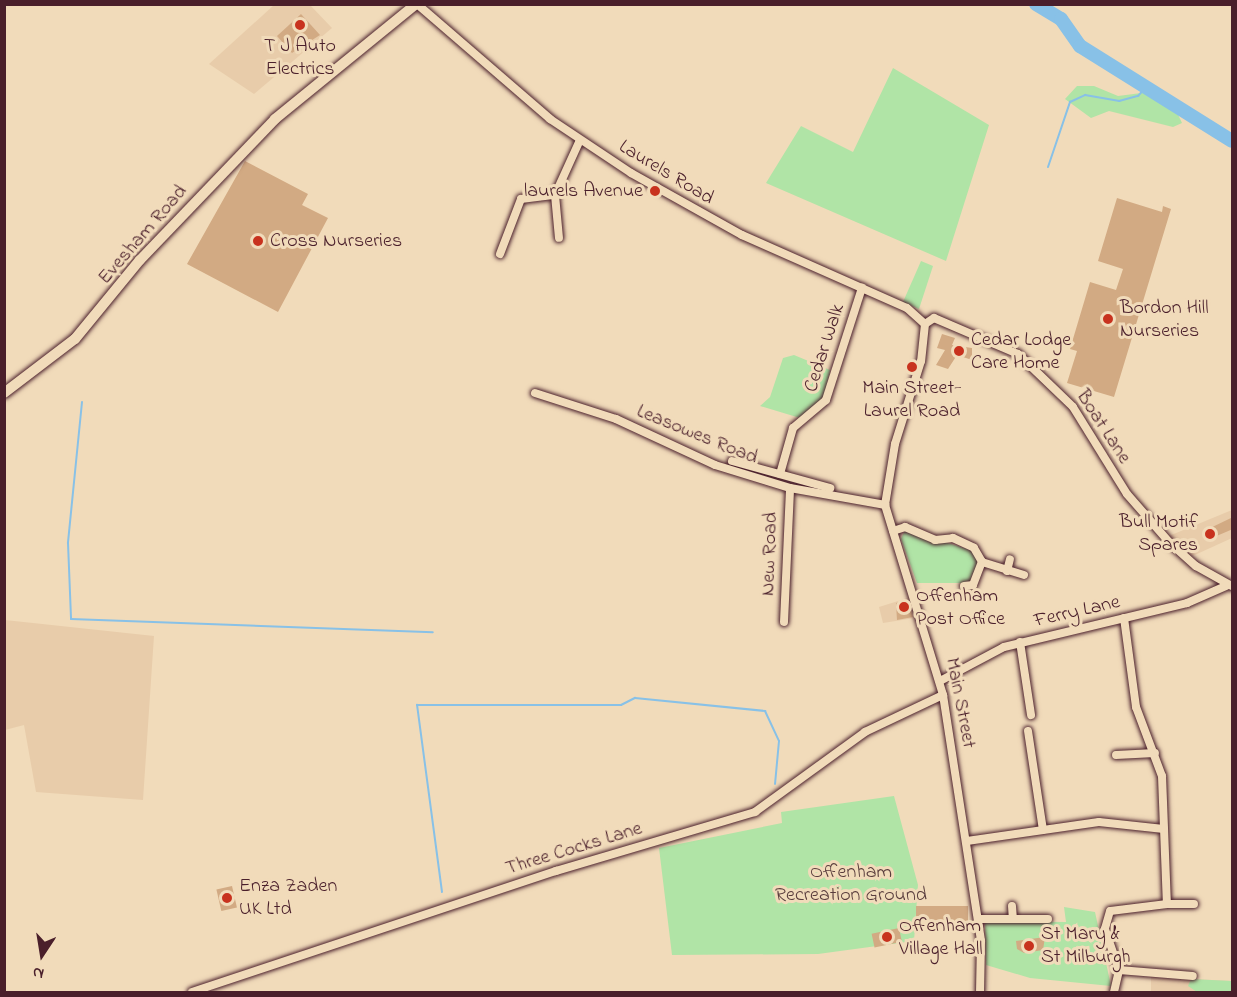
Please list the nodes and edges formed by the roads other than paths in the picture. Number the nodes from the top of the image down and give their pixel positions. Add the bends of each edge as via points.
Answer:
1 (416, 4) edge
2 (580, 140) junction
3 (555, 195) junction
4 (559, 238) dead end
5 (500, 254) dead end
6 (862, 288) junction
7 (925, 324) junction
8 (4, 393) edge
9 (535, 393) dead end
10 (732, 461) dead end
11 (780, 474) junction
12 (790, 488) junction
13 (830, 488) dead end
14 (885, 505) junction
15 (893, 531) junction
16 (1010, 559) dead end
17 (982, 562) junction
18 (1007, 571) junction
19 (1024, 575) dead end
20 (964, 586) dead end
21 (1229, 586) edge
22 (1124, 618) junction
23 (784, 622) dead end
24 (1020, 642) junction
25 (940, 681) junction
26 (943, 695) junction
27 (1031, 715) dead end
28 (1028, 732) dead end
29 (1155, 753) junction
30 (1116, 755) dead end
31 (1164, 829) junction
32 (1043, 830) junction
33 (967, 841) junction
34 (1167, 904) junction
35 (1194, 904) dead end
36 (1012, 906) dead end
37 (978, 919) junction
38 (1013, 919) junction
39 (1048, 919) dead end
40 (1119, 970) junction
41 (1193, 976) dead end
42 (192, 993) edge
43 (980, 993) edge
44 (1114, 993) edge

1 - 2 street, Laurels Road
1 - 8 main road, Evesham Road via 240,153 75,339
2 - 3 street
2 - 6 street, Laurels Road via 728,228
3 - 4 street
3 - 5 street via 521,199
6 - 7 street, Laurels Road via 907,308
6 - 11 street, Cedar Walk via 826,400 793,428
7 - 14 street, Main Street via 921,361 895,444
7 - 21 street, Boat Lane via 934,318 1018,354 1073,407 1143,514 1196,566
9 - 12 street, Leasowes Road via 616,419 715,465
10 - 11 street
11 - 13 street
12 - 14 street, Leasowes Road
12 - 23 street, New Road
14 - 15 street, Main Street
15 - 17 street via 905,527 935,540 953,538 974,548
15 - 25 street, Main Street
16 - 18 street
17 - 18 street
17 - 20 street via 976,587
18 - 19 street
21 - 22 street, Ferry Lane via 1187,603
22 - 24 street, Ferry Lane
22 - 29 street via 1136,707
24 - 25 street, Ferry Lane
24 - 27 street
25 - 26 street, Main Street
26 - 33 street, Main Street
26 - 42 street, Three Cocks Lane via 865,732 755,813 556,871
28 - 32 street
29 - 30 street
29 - 31 street
31 - 32 street via 1084,824
31 - 34 street
32 - 33 street
33 - 37 street, Main Street
34 - 35 street
34 - 40 street via 1120,908 1107,915 1105,929
36 - 38 street
37 - 38 street
37 - 43 street, Main Street
38 - 39 street
40 - 41 street
40 - 44 street

